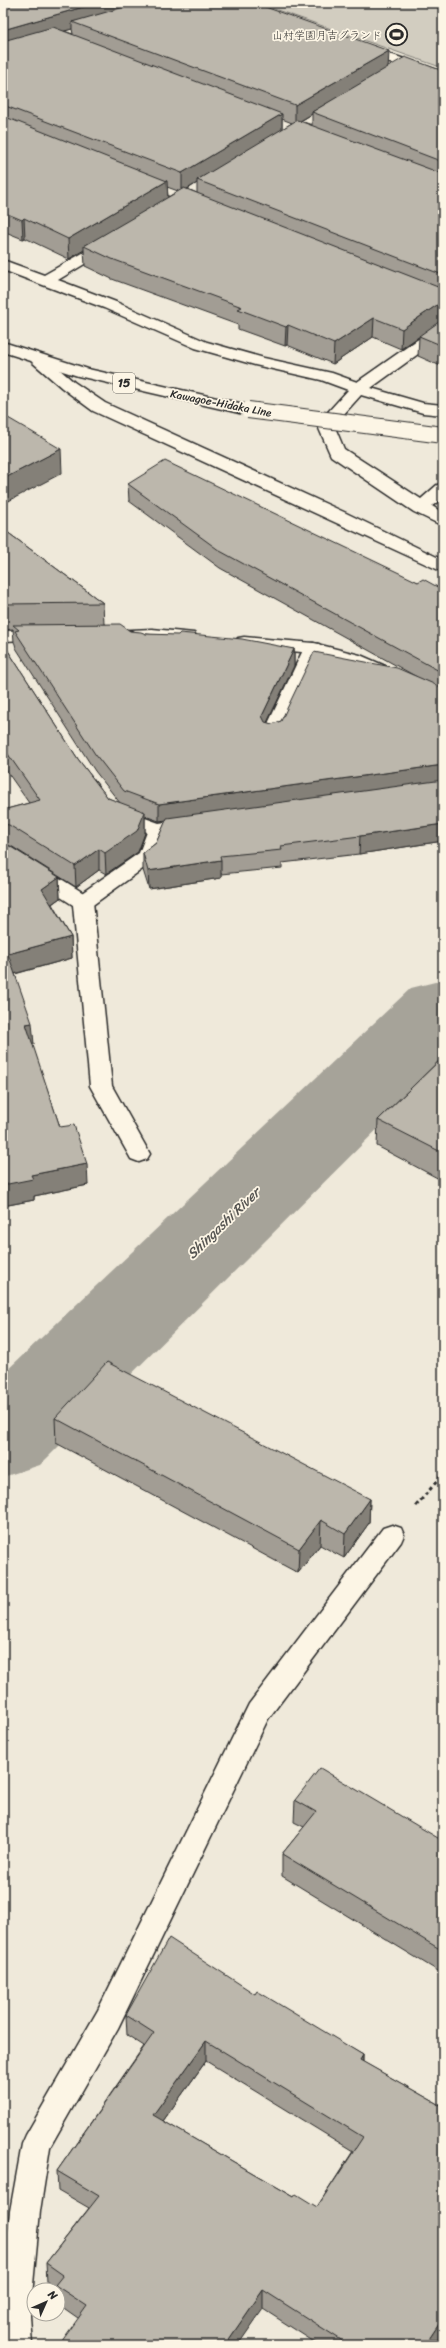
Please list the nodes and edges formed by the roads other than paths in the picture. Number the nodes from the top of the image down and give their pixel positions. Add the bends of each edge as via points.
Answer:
1 (350, 44) edge
2 (409, 65) junction
3 (389, 76) edge
4 (443, 77) edge
5 (121, 236) edge
6 (3, 265) edge
7 (47, 280) junction
8 (443, 329) edge
9 (3, 347) edge
10 (38, 359) junction
11 (358, 389) junction
12 (443, 410) edge
13 (443, 435) edge
14 (443, 489) edge
15 (420, 508) junction
16 (443, 521) edge
17 (443, 567) edge
18 (58, 635) edge
19 (97, 635) edge
20 (206, 639) edge
21 (229, 641) edge
22 (4, 644) edge
23 (313, 648) junction
24 (443, 698) edge
25 (272, 734) edge
26 (104, 797) edge
27 (213, 821) edge
28 (158, 829) junction
29 (3, 851) edge
30 (83, 902) junction
31 (139, 1154) dead end
32 (392, 1535) dead end
33 (17, 2345) edge

1 - 2 street
2 - 3 street
2 - 4 street
5 - 7 street
6 - 7 street
7 - 11 street via 201,345 261,362 326,376
8 - 11 street
9 - 10 street, Kawagoe-Hidaka Line / 15
10 - 13 street, Kawagoe-Hidaka Line / 15, bridge via 91,375 248,410
10 - 17 street via 99,407
11 - 12 street via 423,408
11 - 15 street via 325,424 330,439 337,452
14 - 15 street
15 - 16 street
18 - 22 street
19 - 20 street via 152,634
21 - 23 street
23 - 24 street via 354,659
23 - 25 street
26 - 28 street via 118,814
27 - 28 street
28 - 30 street via 148,856
29 - 30 street
30 - 31 street via 101,1086
32 - 33 street via 258,1712 108,2019 36,2144 25,2211 15,2316

